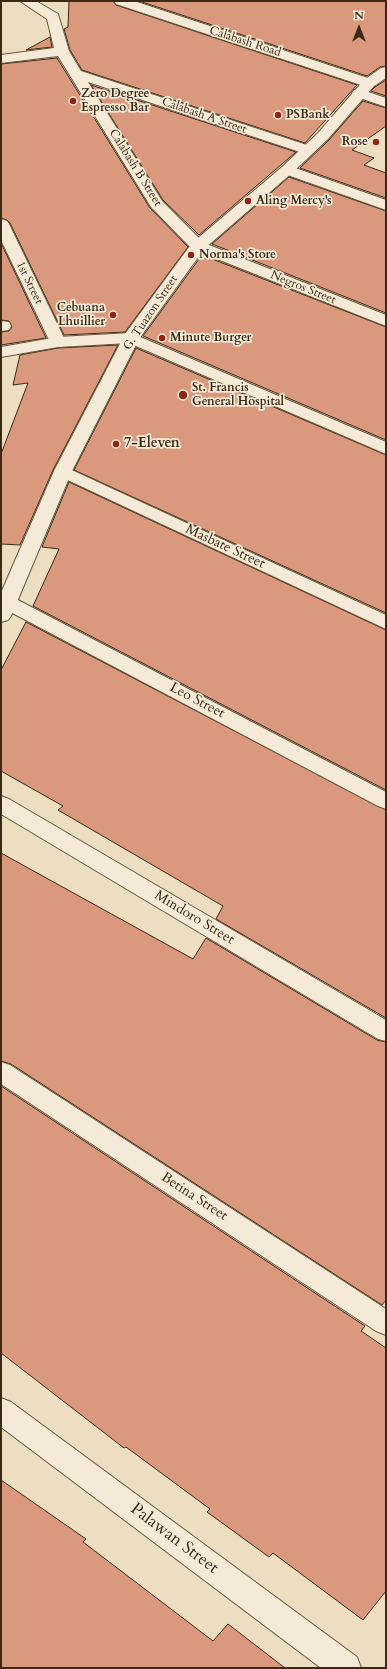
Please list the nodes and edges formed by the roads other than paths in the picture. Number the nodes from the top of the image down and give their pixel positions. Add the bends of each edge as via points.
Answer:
1 (27, 1) edge
2 (121, 1) edge
3 (62, 50) junction
4 (1, 59) edge
5 (386, 72) edge
6 (78, 74) junction
7 (364, 88) junction
8 (386, 103) edge
9 (308, 150) junction
10 (287, 170) junction
11 (386, 205) edge
12 (1, 224) edge
13 (198, 246) junction
14 (386, 321) edge
15 (131, 338) junction
16 (58, 342) junction
17 (1, 352) edge
18 (386, 449) edge
19 (63, 471) junction
20 (4, 609) edge
21 (386, 623) edge
22 (386, 801) edge
23 (1, 804) edge
24 (386, 1032) edge
25 (1, 1072) edge
26 (386, 1323) edge
27 (1, 1411) edge
28 (346, 1668) edge

1 - 3 street, Calabash B Street via 56,11
2 - 7 street, Calabash Road
3 - 4 street
3 - 6 street, Calabash B Street
5 - 7 street, G. Tuazon Street
6 - 9 street, Calabash A Street
6 - 13 street, Calabash B Street via 156,204
7 - 8 street, Calabash Road
7 - 9 street, G. Tuazon Street
9 - 10 street, G. Tuazon Street
10 - 11 street
10 - 13 street, G. Tuazon Street
12 - 16 street, 1st Street
13 - 14 street, Negros Street
13 - 15 street, G. Tuazon Street
15 - 16 street
15 - 18 street
15 - 19 street, G. Tuazon Street
16 - 17 street
19 - 20 street, G. Tuazon Street
19 - 21 street, Masbate Street
20 - 22 street, Leo Street
23 - 24 street, Mindoro Street
25 - 26 street, Betina Street
27 - 28 street, Palawan Street

